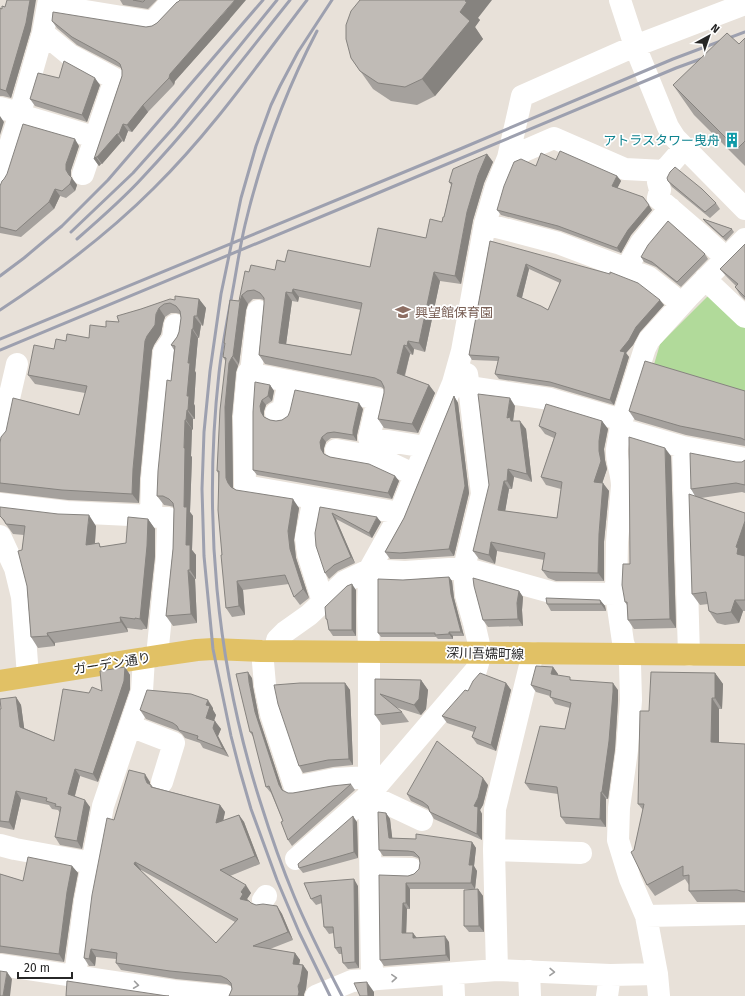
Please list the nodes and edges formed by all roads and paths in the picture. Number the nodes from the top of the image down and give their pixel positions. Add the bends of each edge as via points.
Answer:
1 (173, 0) edge
2 (620, 0) edge
3 (49, 2) edge
4 (745, 4) edge
5 (43, 33) junction
6 (635, 46) junction
7 (10, 110) edge
8 (94, 137) junction
9 (684, 148) junction
10 (508, 158) junction
11 (664, 171) junction
12 (83, 174) dead end
13 (0, 178) edge
14 (670, 208) junction
15 (745, 209) edge
16 (485, 224) junction
17 (745, 239) edge
18 (726, 258) junction
19 (626, 269) junction
20 (705, 279) junction
21 (681, 304) junction
22 (258, 311) dead end
23 (745, 317) edge
24 (175, 324) dead end
25 (462, 351) junction
26 (17, 364) dead end
27 (251, 373) junction
28 (289, 381) junction
29 (469, 387) junction
30 (276, 413) dead end
31 (622, 425) junction
32 (0, 437) edge
33 (426, 446) junction
34 (682, 446) junction
35 (336, 450) dead end
36 (745, 459) edge
37 (415, 475) junction
38 (314, 498) junction
39 (0, 504) edge
40 (400, 513) junction
41 (151, 516) junction
42 (0, 536) edge
43 (464, 568) junction
44 (369, 570) junction
45 (616, 594) junction
46 (323, 602) junction
47 (224, 650) joint
48 (269, 651) junction
49 (369, 652) junction
50 (481, 653) junction
51 (533, 654) junction
52 (627, 654) junction
53 (689, 655) junction
54 (745, 655) edge
55 (150, 657) junction
56 (28, 676) junction
57 (0, 681) edge
58 (130, 726) junction
59 (162, 782) dead end
60 (369, 786) junction
61 (422, 820) dead end
62 (0, 845) edge
63 (494, 850) junction
64 (581, 853) dead end
65 (296, 859) dead end
66 (92, 863) junction
67 (370, 868) junction
68 (412, 869) dead end
69 (745, 914) edge
70 (646, 916) junction
71 (0, 965) edge
72 (497, 970) junction
73 (529, 971) junction
74 (453, 974) junction
75 (610, 974) junction
76 (657, 974) junction
77 (75, 976) junction
78 (372, 980) junction
79 (225, 996) edge
80 (316, 996) edge
81 (454, 996) edge
82 (530, 996) edge
83 (607, 996) edge
84 (659, 996) edge

1 - 3 street via 153,22
2 - 6 street
3 - 5 street
4 - 6 street
5 - 7 street
5 - 8 street via 70,55 115,79
6 - 9 street via 668,127
6 - 10 street via 522,96
7 - 8 street
7 - 13 street
8 - 12 street
9 - 11 street
9 - 15 street
10 - 11 street via 554,138 625,169
10 - 16 street
11 - 14 street via 658,182 658,198
14 - 18 street
14 - 19 street via 641,243
16 - 19 street via 558,243
16 - 25 street
17 - 18 street
18 - 20 street
19 - 21 street via 648,277
20 - 21 street
20 - 23 street
21 - 31 street via 645,348
22 - 27 street
24 - 41 street via 173,339 164,352
25 - 29 street
25 - 33 street via 453,383
26 - 32 street
27 - 28 street
27 - 38 street via 248,373 244,417 245,486
28 - 30 street via 282,414
28 - 33 street via 378,399 369,438
29 - 31 street via 550,399
29 - 43 street via 482,494
31 - 34 street
31 - 45 street via 617,453 622,486
33 - 37 street
34 - 36 street
34 - 53 street
35 - 37 street via 377,457
37 - 40 street
38 - 40 street
38 - 46 street via 306,538 308,554
39 - 41 street via 68,512
40 - 44 street
41 - 55 street via 168,518 167,557
42 - 56 street via 15,568 22,597
43 - 44 street via 405,572
43 - 45 street via 554,593
43 - 50 street via 466,595
44 - 46 street via 344,582
44 - 49 street
45 - 52 street
46 - 48 street via 285,632
47 - 48 main road, 深川吾嬬町線
47 - 55 main road, ガーデン通り via 196,650
48 - 49 main road, 深川吾嬬町線
48 - 60 street via 265,685 271,714 295,787 335,779
49 - 50 main road, 深川吾嬬町線
49 - 60 street
50 - 51 main road, 深川吾嬬町線
50 - 60 street via 476,670
51 - 52 main road, 深川吾嬬町線
51 - 63 street via 495,810
52 - 53 main road, 深川吾嬬町線
52 - 70 street via 630,664 631,700 618,840 630,879
53 - 54 main road, 深川吾嬬町線
55 - 56 main road, ガーデン通り
55 - 58 street
56 - 57 main road, ガーデン通り
58 - 59 street via 174,743
58 - 66 street via 103,806
60 - 61 street
60 - 65 street
60 - 67 street
62 - 66 street
63 - 64 street
63 - 72 street
66 - 77 street
67 - 68 street
67 - 78 street
69 - 70 street
70 - 76 street
71 - 77 street
72 - 73 street
72 - 74 street
73 -> 75 street
73 - 82 street
78 -> 74 street
74 - 81 street
75 - 76 street
75 - 83 street
76 - 84 street
77 -> 79 street
78 - 80 street via 352,982

